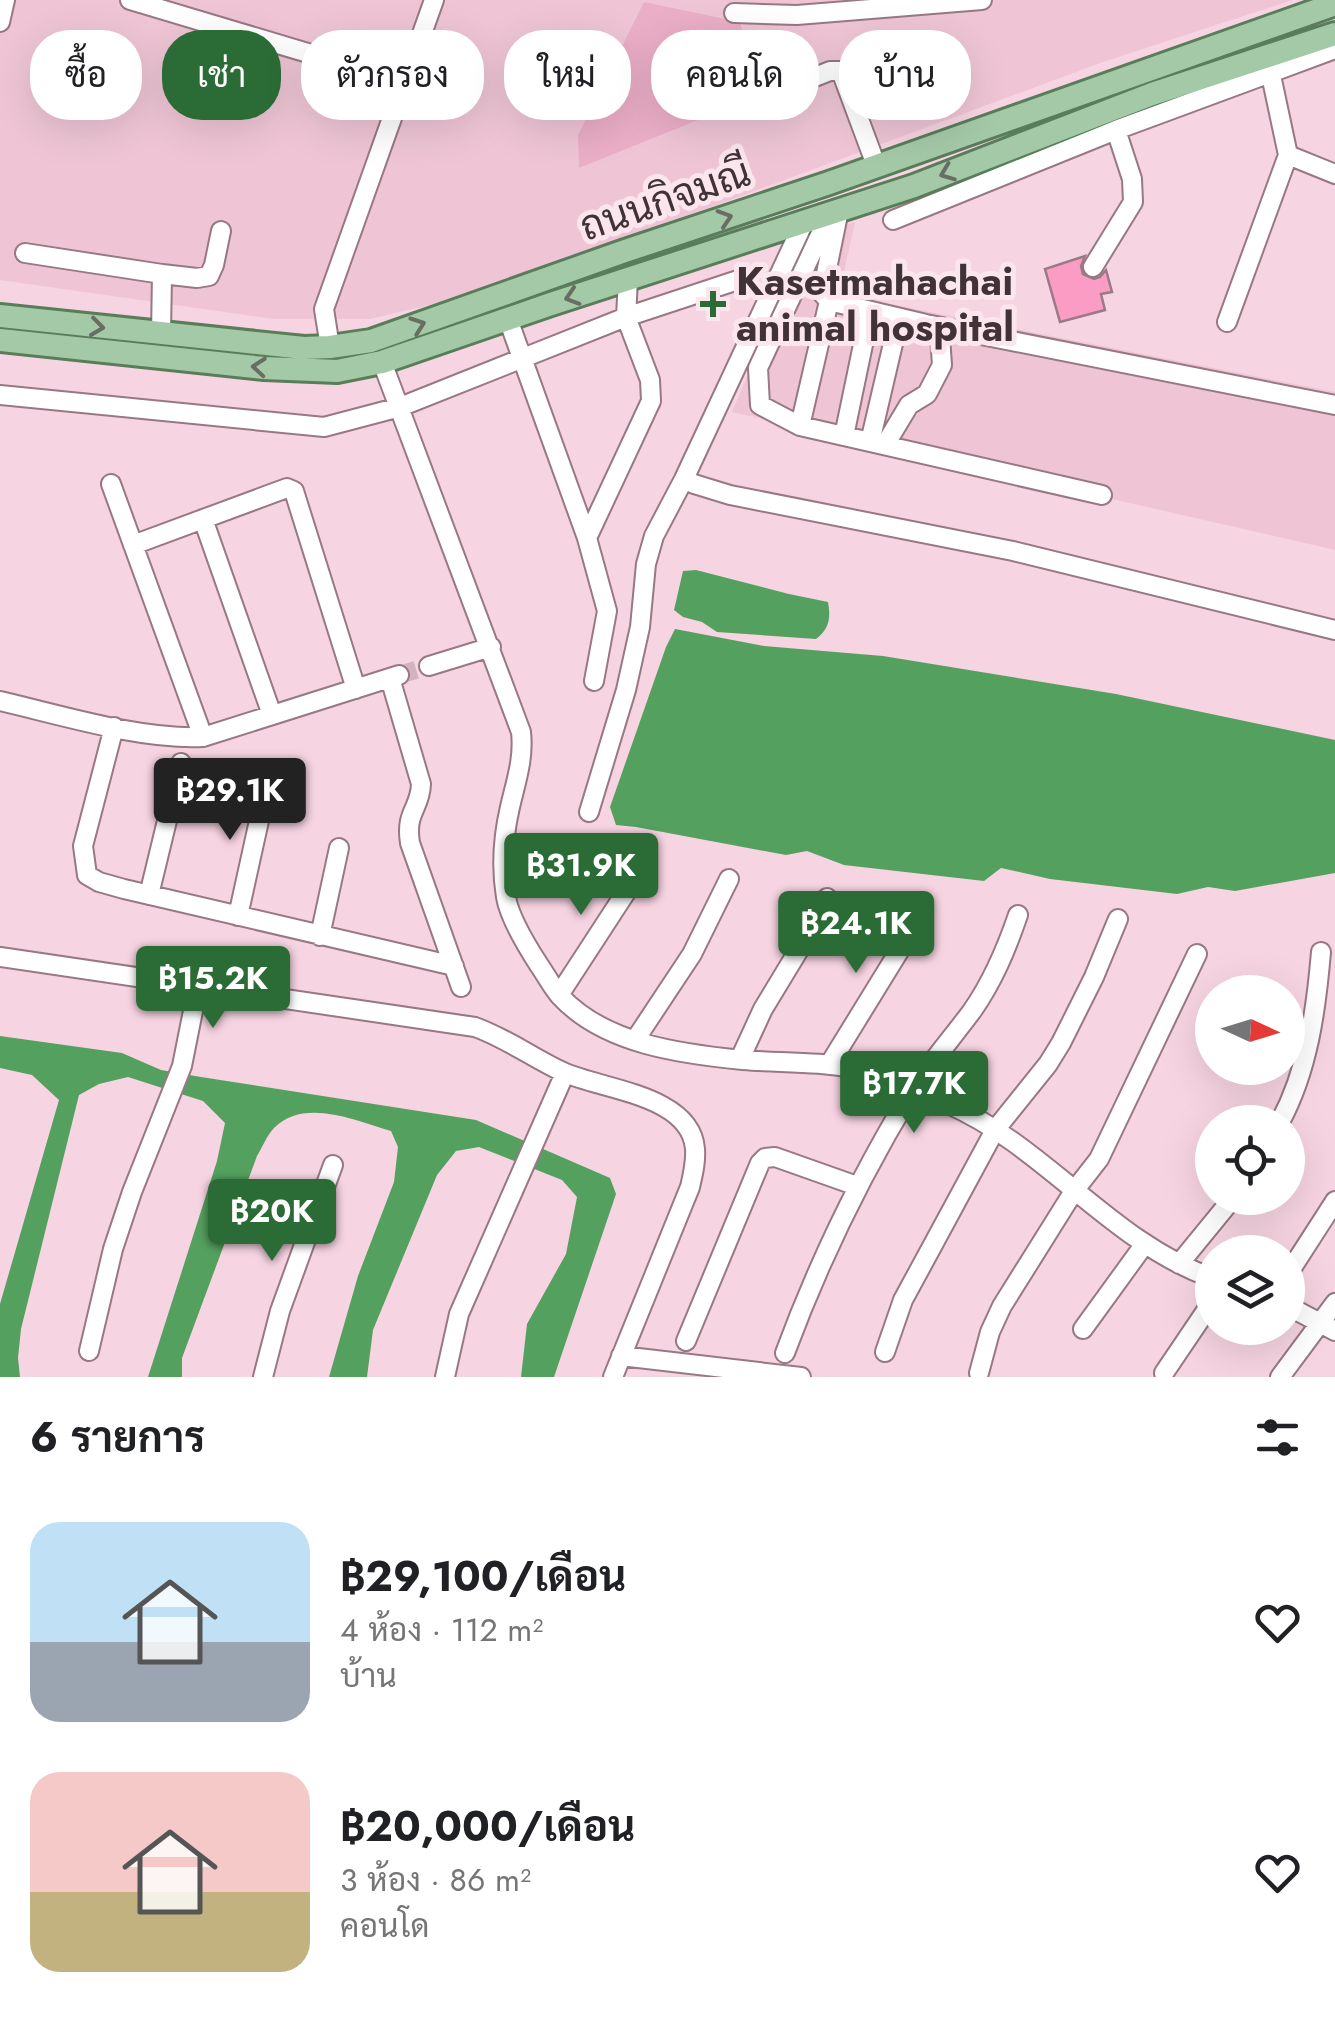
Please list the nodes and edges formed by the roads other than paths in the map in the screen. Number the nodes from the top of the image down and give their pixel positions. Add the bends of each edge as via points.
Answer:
1 (5, 0) edge
2 (132, 0) edge
3 (434, 0) edge
4 (982, 0) edge
5 (1335, 4) edge
6 (734, 13) dead end
7 (0, 22) edge
8 (424, 30) edge
9 (1335, 34) edge
10 (1335, 50) edge
11 (301, 51) edge
12 (1269, 64) junction
13 (819, 75) edge
14 (392, 120) edge
15 (986, 126) junction
16 (1116, 130) junction
17 (996, 154) junction
18 (1288, 155) junction
19 (876, 165) junction
20 (1335, 174) edge
21 (893, 220) dead end
22 (825, 223) junction
23 (221, 231) dead end
24 (26, 253) dead end
25 (1093, 267) dead end
26 (162, 274) junction
27 (628, 279) junction
28 (738, 280) dead end
29 (830, 301) junction
30 (870, 311) junction
31 (0, 316) edge
32 (626, 317) junction
33 (899, 318) junction
34 (508, 319) junction
35 (1226, 322) dead end
36 (926, 324) junction
37 (161, 334) junction
38 (0, 340) edge
39 (330, 347) junction
40 (524, 359) junction
41 (382, 362) junction
42 (0, 394) edge
43 (1335, 405) edge
44 (400, 407) junction
45 (800, 426) junction
46 (844, 436) junction
47 (877, 444) junction
48 (684, 479) junction
49 (111, 484) dead end
50 (1102, 495) dead end
51 (202, 520) junction
52 (587, 538) junction
53 (133, 545) junction
54 (1335, 630) edge
55 (491, 647) junction
56 (429, 666) tunnel mouth
57 (594, 681) dead end
58 (356, 689) junction
59 (0, 701) edge
60 (272, 715) junction
61 (114, 727) junction
62 (203, 737) junction
63 (181, 763) dead end
64 (268, 780) dead end
65 (588, 812) dead end
66 (339, 848) dead end
67 (642, 861) dead end
68 (730, 879) dead end
69 (149, 895) junction
70 (827, 898) dead end
71 (920, 906) dead end
72 (1018, 915) dead end
73 (238, 916) junction
74 (1118, 919) dead end
75 (320, 936) junction
76 (1320, 952) dead end
77 (1197, 954) dead end
78 (0, 957) edge
79 (454, 966) junction
80 (198, 986) junction
81 (461, 986) dead end
82 (559, 995) junction
83 (635, 1040) junction
84 (740, 1059) junction
85 (829, 1065) junction
86 (565, 1073) junction
87 (914, 1089) junction
88 (1288, 1105) edge
89 (995, 1130) junction
90 (333, 1165) dead end
91 (857, 1186) junction
92 (1074, 1191) junction
93 (1335, 1202) edge
94 (1219, 1215) edge
95 (1144, 1244) junction
96 (1305, 1248) edge
97 (1179, 1264) junction
98 (1195, 1271) edge
99 (1335, 1303) edge
100 (1195, 1327) edge
101 (1327, 1327) edge
102 (1082, 1329) dead end
103 (686, 1341) dead end
104 (90, 1351) dead end
105 (885, 1352) dead end
106 (785, 1353) dead end
107 (622, 1356) junction
108 (978, 1373) dead end
109 (1164, 1373) dead end
110 (263, 1377) edge
111 (445, 1377) edge
112 (614, 1377) edge
113 (801, 1377) edge
114 (1280, 1377) edge

1 - 7 street
2 - 11 street
3 - 8 street
4 - 6 street via 797,16
5 - 15 main road, ถนนกิจมณี
9 - 12 main road, ถนนกิจมณี
10 - 12 street
12 - 16 street
12 - 17 main road, ถนนกิจมณี via 1152,94
12 - 18 street
13 - 19 street via 841,71
14 - 39 street via 324,310
15 - 17 main road
15 - 19 main road, ถนนกิจมณี
16 - 21 street
16 - 25 street via 1133,202
17 -> 22 main road, ถนนกิจมณี
18 - 20 street
18 - 35 street
39 -> 19 main road, ถนนกิจมณี via 371,341
22 - 27 main road, ถนนกิจมณี
22 - 29 street via 822,293
22 - 45 street via 758,368 760,406
22 - 48 street
23 - 26 street via 209,276
24 - 26 street
26 - 37 street
27 - 32 street
27 -> 34 main road, ถนนกิจมณี
28 - 32 street
29 - 30 street
29 - 45 street
30 - 33 street
30 - 46 street
31 -> 37 main road, ถนนกิจมณี
32 - 40 street
32 - 52 street via 650,380 651,401
33 - 36 street
33 - 47 street
34 - 40 street
34 - 41 main road, ถนนกิจมณี
36 - 43 street
36 - 47 street via 940,336 942,365 927,394 909,404
37 - 39 main road, ถนนกิจมณี
41 -> 38 main road, ถนนกิจมณี via 337,371 264,368
40 - 44 street
40 - 52 street
41 - 44 street
42 - 44 street via 324,427
44 - 55 street
45 - 46 street
46 - 47 street
47 - 50 street
48 - 54 street via 730,496 1013,552
48 - 65 street via 654,536 626,690
49 - 53 street
51 - 53 street
51 - 58 street via 294,491
51 - 60 street
52 - 57 street via 607,610
53 - 62 street
55 - 56 street
55 - 82 street via 523,750 504,838 506,901
58 - 60 street
58 - 79 street via 394,677 421,784 407,827 410,843
59 - 61 street
60 - 62 street
61 - 62 street
61 - 69 street via 83,846 86,874
63 - 69 street
64 - 73 street
66 - 75 street
67 - 82 street
68 - 83 street via 692,954
69 - 73 street
70 - 84 street
71 - 85 street
72 - 87 street via 990,982
73 - 75 street
74 - 89 street via 1062,1042
75 - 79 street
76 - 88 street via 1306,1058
77 - 92 street via 1110,1140
78 - 80 street
79 - 81 street
80 - 86 street via 474,1026
80 - 104 street via 182,1066 113,1249
82 - 83 street via 609,1031
83 - 84 street
84 - 85 street
85 - 87 street
86 - 107 street via 666,1107 690,1130 695,1146 690,1187
86 - 111 street via 459,1314
87 - 89 street
87 - 91 street
89 - 92 street
89 - 105 street via 904,1300
90 - 110 street
91 - 103 street via 765,1158
91 - 106 street
92 - 95 street
92 - 108 street via 1002,1306
93 - 96 street
94 - 97 street
95 - 97 street
95 - 102 street
97 - 98 street
99 - 101 street
100 - 109 street
101 - 114 street
107 - 112 street
107 - 113 street

